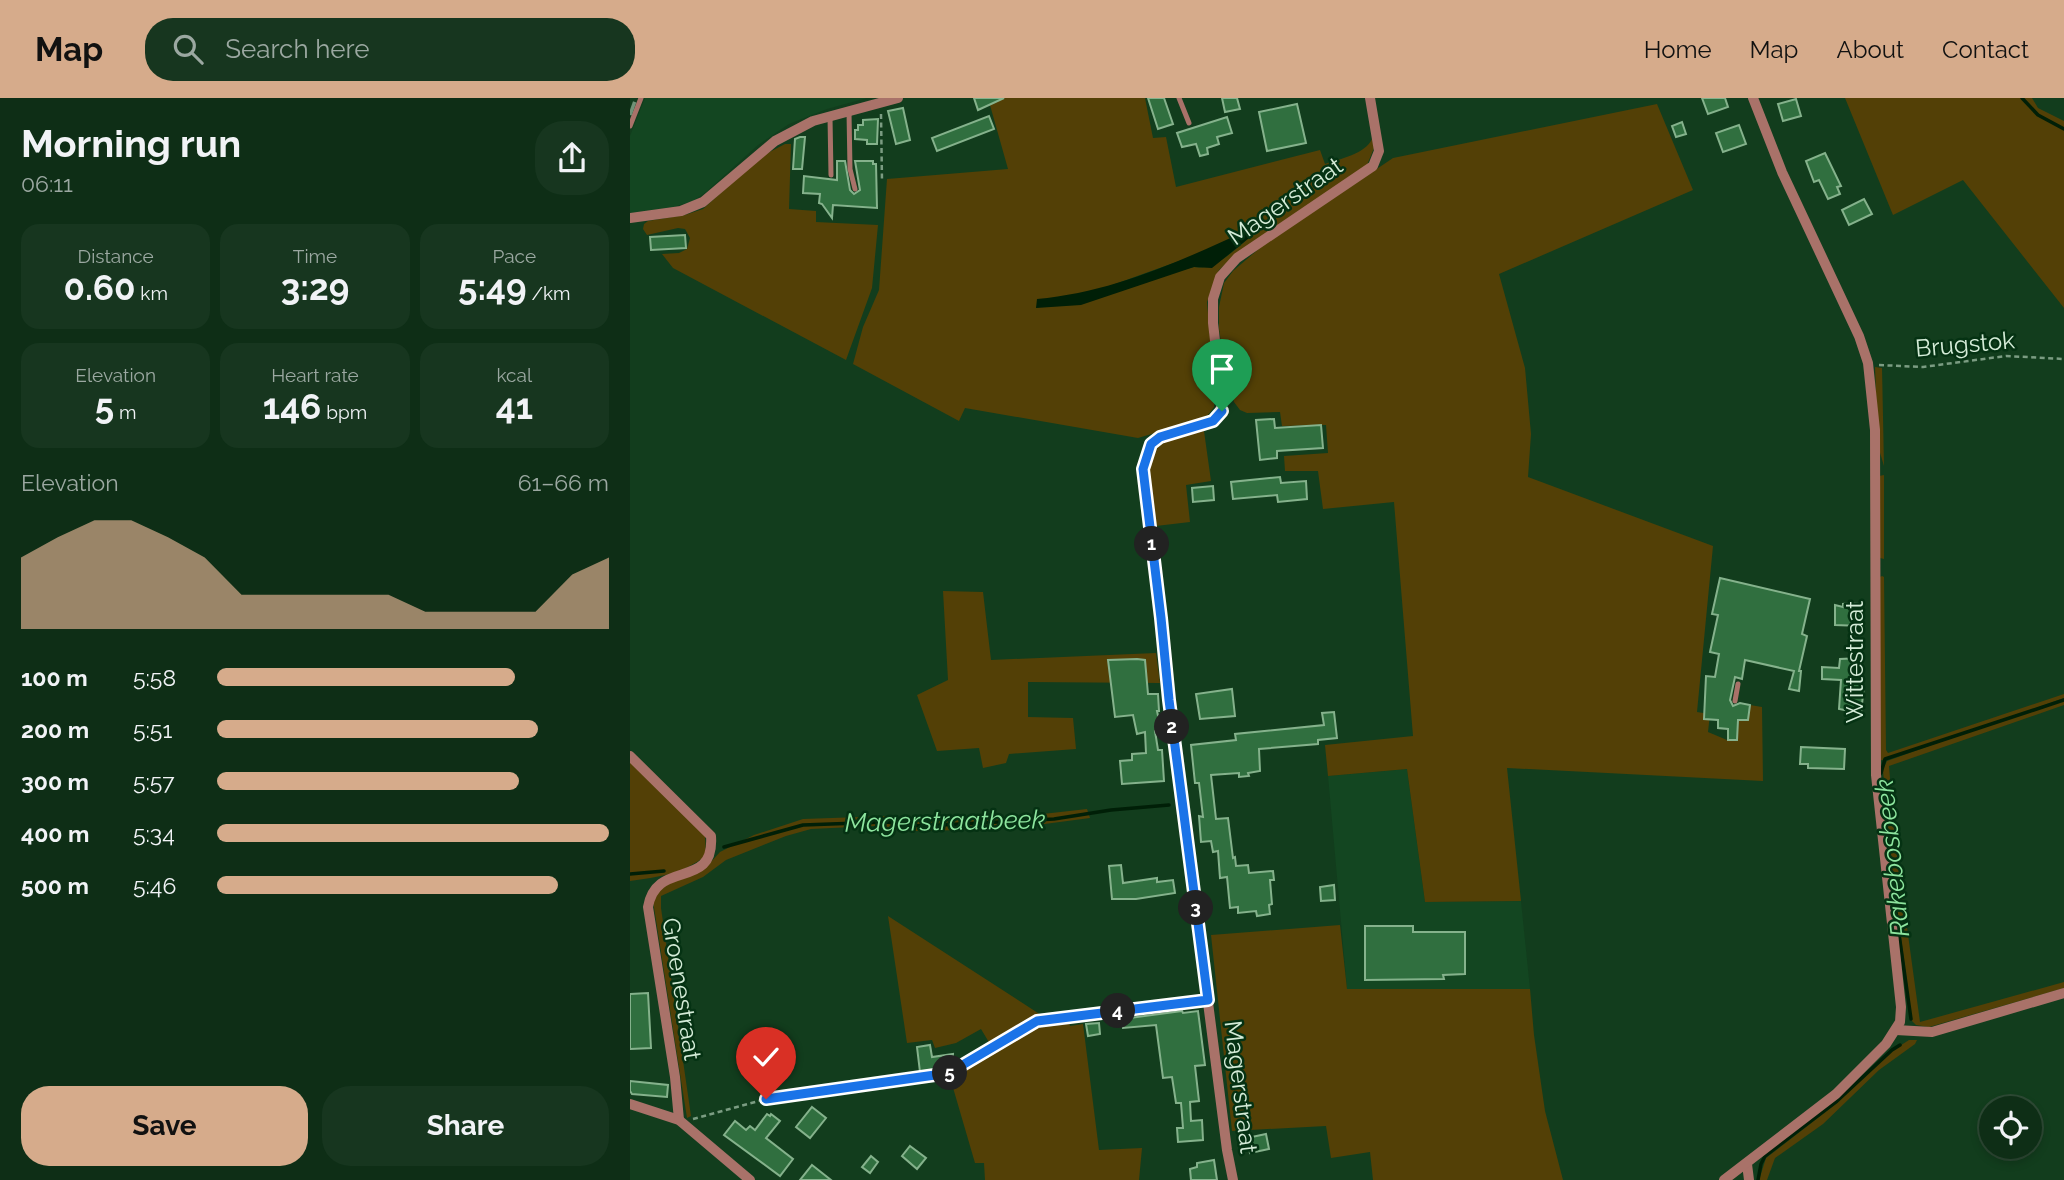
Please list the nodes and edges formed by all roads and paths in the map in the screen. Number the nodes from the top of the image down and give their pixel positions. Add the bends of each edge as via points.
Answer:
1 (641, 98) edge
2 (898, 98) edge
3 (1179, 98) edge
4 (1370, 98) edge
5 (1754, 98) edge
6 (880, 103) junction
7 (849, 112) junction
8 (830, 117) junction
9 (1189, 123) dead end
10 (630, 126) edge
11 (831, 175) dead end
12 (882, 181) dead end
13 (855, 189) dead end
14 (630, 218) edge
15 (2064, 359) edge
16 (1868, 363) junction
17 (1738, 684) dead end
18 (1735, 701) dead end
19 (630, 756) edge
20 (2064, 993) edge
21 (1208, 1000) junction
22 (1896, 1030) junction
23 (959, 1066) joint
24 (630, 1104) edge
25 (681, 1122) junction
26 (1747, 1164) junction
27 (750, 1180) edge
28 (1233, 1180) edge
29 (1724, 1180) edge
30 (1749, 1180) edge

1 - 10 lane
2 - 6 street
3 - 9 lane
4 - 21 street, Magerstraat via 1379,151 1373,166 1237,258 1220,277 1213,299 1222,402 1219,416 1160,437 1151,444 1143,469
5 - 16 street, Wittestraat via 1782,172
6 - 7 street
6 - 12 path
7 - 8 street
7 - 13 lane
8 - 11 lane
8 - 14 street via 775,141 703,202 681,212
15 - 16 path, Brugstok via 2006,356 1923,367
16 - 22 street, Wittestraat via 1876,497 1875,775 1900,985
17 - 18 lane
19 - 25 street, Groenestraat via 712,836 708,860 657,885 648,907
20 - 22 street via 1932,1031
21 - 23 street, Magerstraat via 1037,1021
21 - 28 street, Magerstraat
22 - 26 street via 1836,1094
23 - 25 path via 949,1073 766,1099
24 - 25 street
25 - 27 street
26 - 29 street
26 - 30 street

